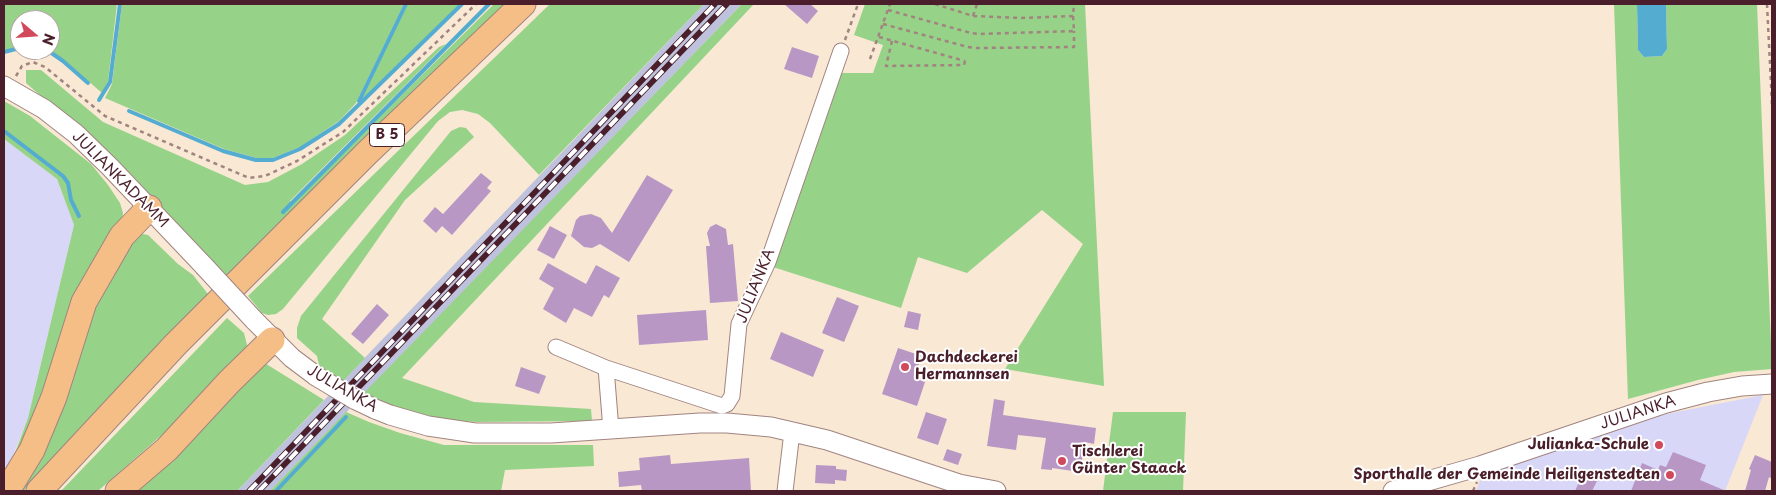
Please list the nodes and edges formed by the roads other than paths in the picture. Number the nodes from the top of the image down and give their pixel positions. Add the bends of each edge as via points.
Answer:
1 (523, 4) edge
2 (841, 51) road end
3 (7, 87) edge
4 (149, 208) junction
5 (204, 266) joint
6 (272, 340) junction
7 (556, 347) dead end
8 (606, 368) junction
9 (1772, 384) edge
10 (611, 430) junction
11 (792, 432) junction
12 (1439, 484) edge
13 (7, 491) edge
14 (38, 491) edge
15 (118, 491) edge
16 (786, 491) edge
17 (996, 491) edge
18 (1393, 491) edge

1 - 14 highway, B 5 via 176,344
2 - 8 street, JULIANKA via 768,262 739,324 732,396 728,404 722,406
3 - 4 street, JULIANKADAMM via 44,109 76,134
4 - 5 street, JULIANKADAMM
4 - 13 highway via 122,236 84,302 54,397 32,450
5 - 6 street, JULIANKA, bridge
6 - 10 street, JULIANKA, bridge via 316,376 390,416 475,433
6 - 15 highway via 167,449
7 - 8 street, JULIANKA
8 - 10 street
9 - 12 street, JULIANKA via 1708,392 1666,403
10 - 11 street, JULIANKA via 727,424
11 - 16 street
11 - 17 street, JULIANKA via 827,440 959,484
12 - 18 street, JULIANKA

